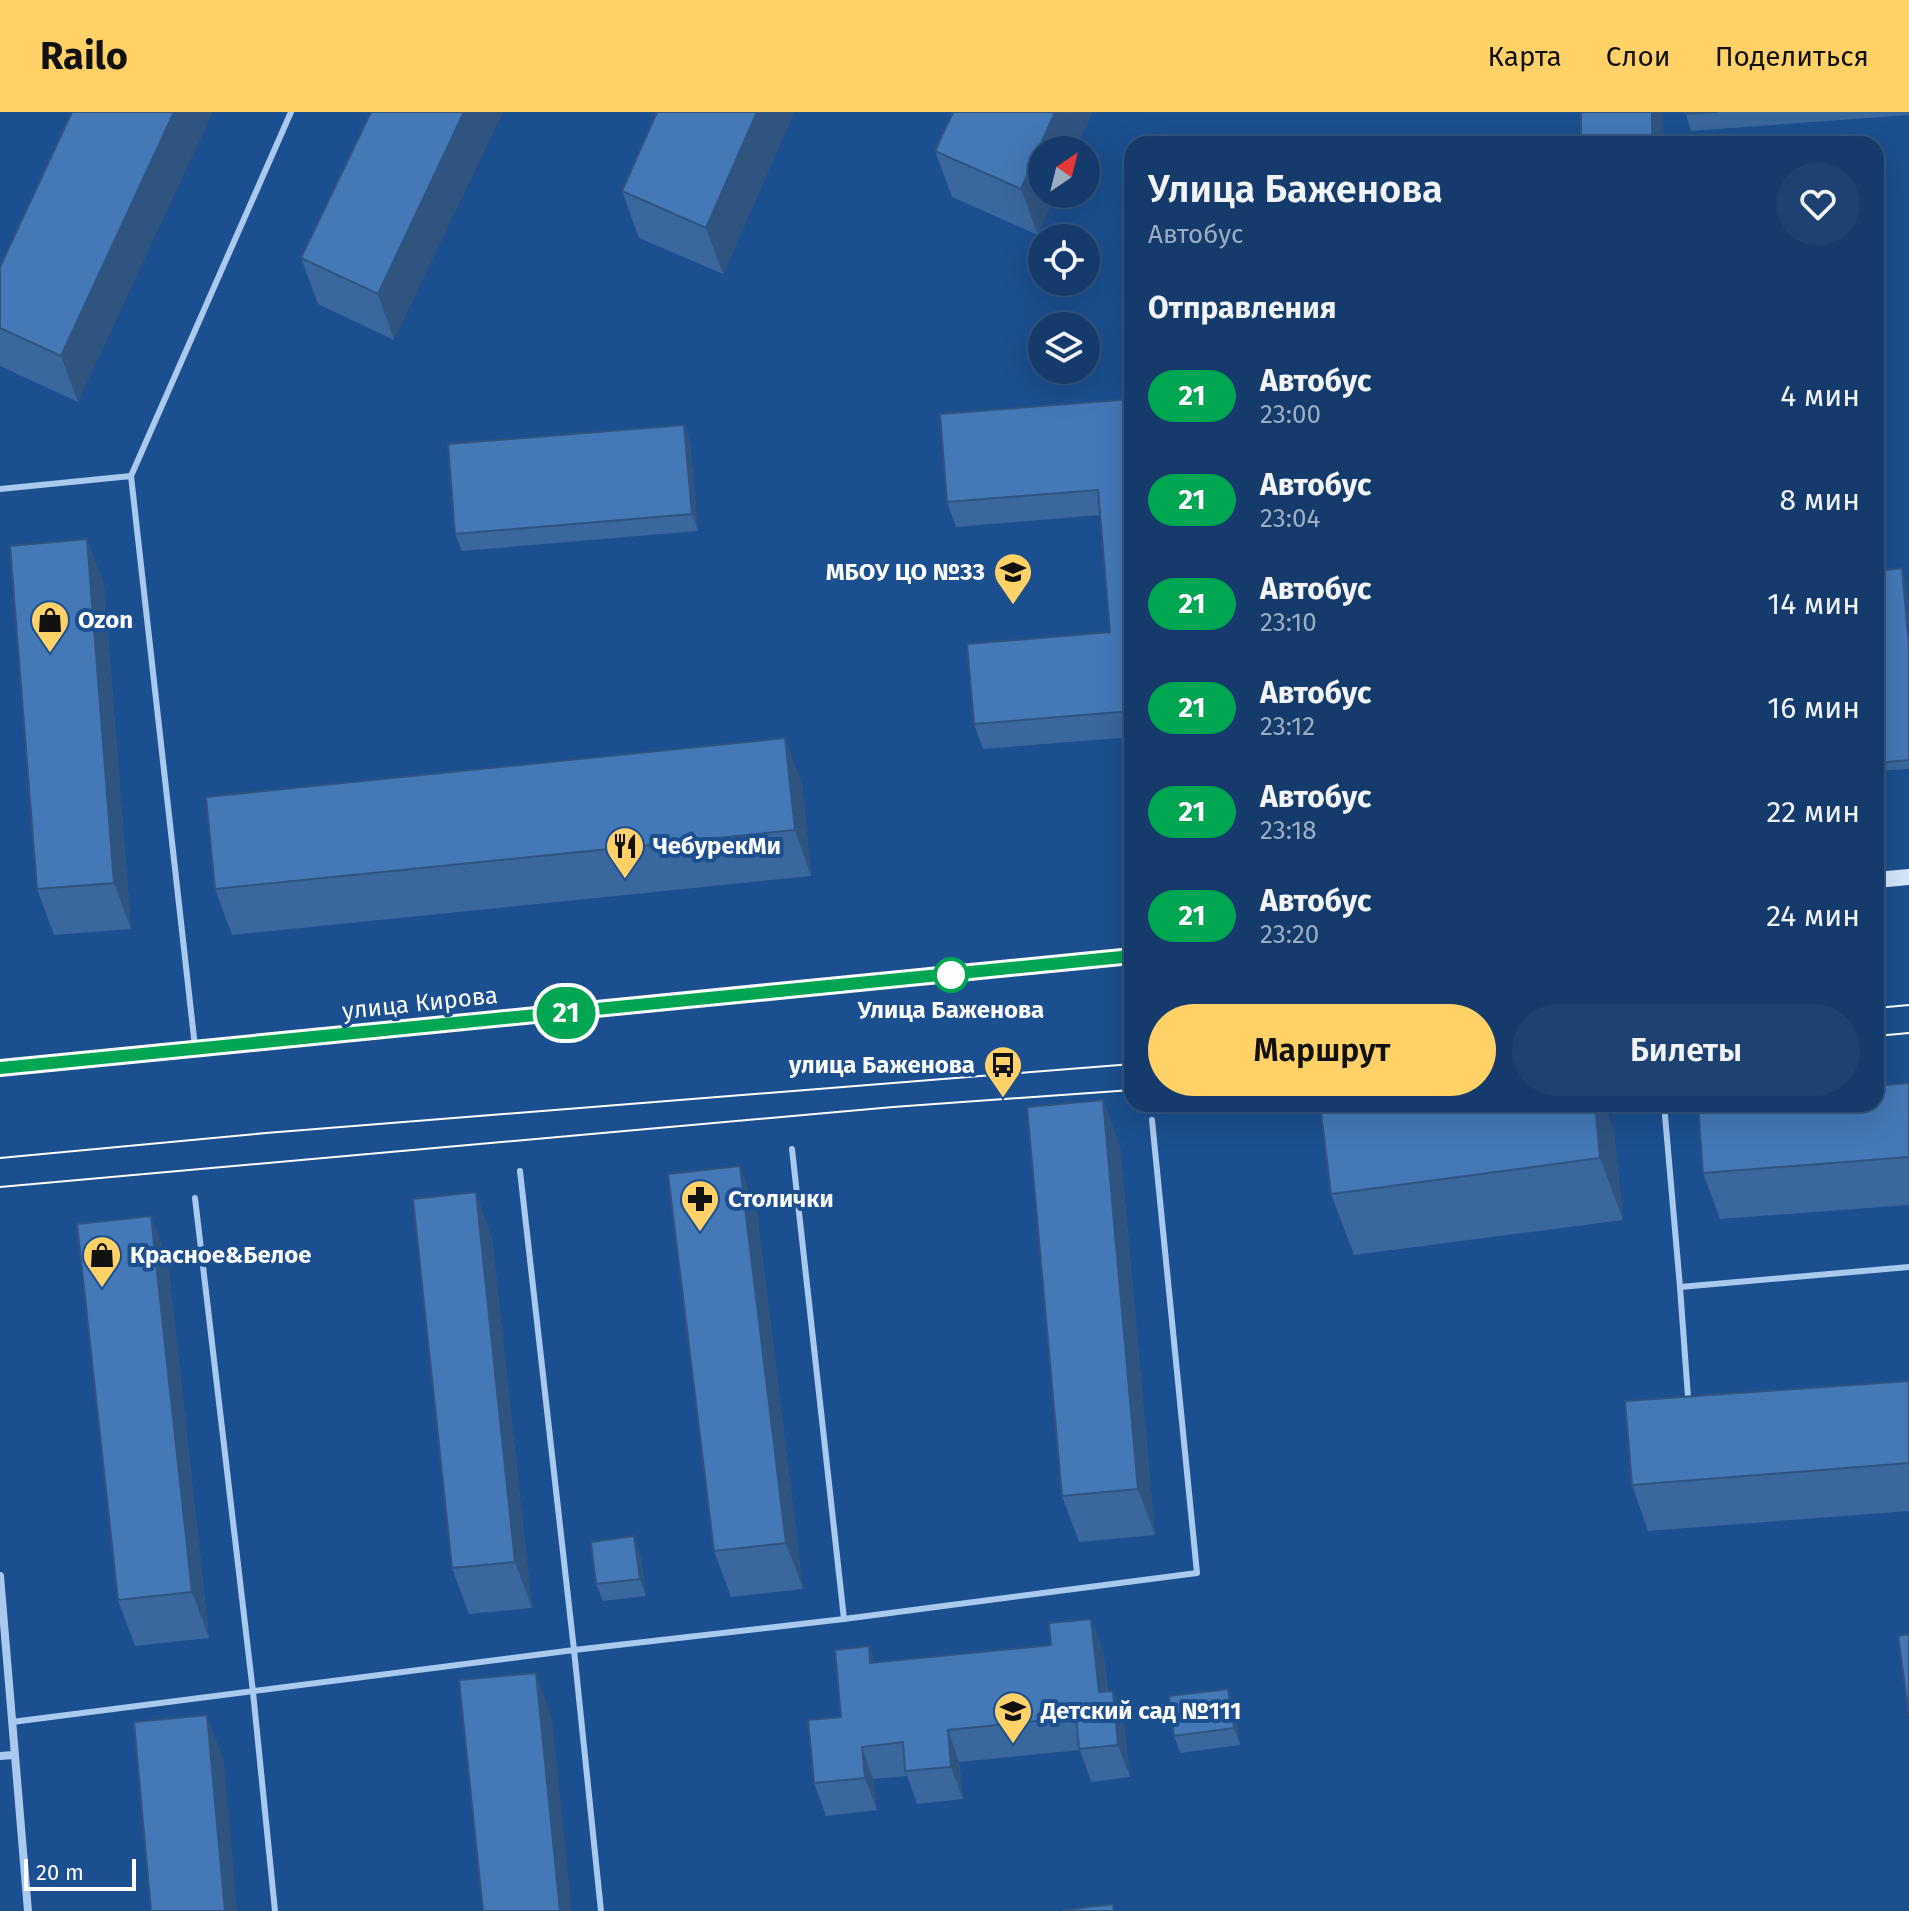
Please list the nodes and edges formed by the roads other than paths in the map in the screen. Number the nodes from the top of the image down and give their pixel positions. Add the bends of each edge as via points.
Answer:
1 (291, 112) edge
2 (131, 476) junction
3 (0, 489) edge
4 (1909, 877) edge
5 (1884, 879) edge
6 (1124, 957) edge
7 (196, 1049) junction
8 (0, 1068) edge
9 (1665, 1112) edge
10 (1152, 1120) dead end
11 (792, 1149) dead end
12 (520, 1171) dead end
13 (195, 1198) dead end
14 (1909, 1267) edge
15 (1680, 1287) junction
16 (1688, 1397) edge
17 (0, 1576) edge
18 (844, 1619) junction
19 (574, 1650) junction
20 (253, 1692) junction
21 (12, 1722) junction
22 (14, 1755) junction
23 (0, 1756) edge
24 (28, 1911) edge
25 (275, 1911) edge
26 (601, 1911) edge

1 - 2 lane
2 - 3 lane
2 - 7 lane
4 - 5 street
6 - 7 street, улица Кирова
7 - 8 street, улица Кирова
9 - 15 lane
10 - 18 lane via 1197,1573
11 - 18 lane
12 - 19 lane
13 - 20 lane
14 - 15 lane
15 - 16 lane
17 - 21 street
18 - 19 lane
19 - 20 lane
19 - 26 lane
20 - 21 lane
20 - 25 lane
21 - 22 street
22 - 23 street
22 - 24 street

